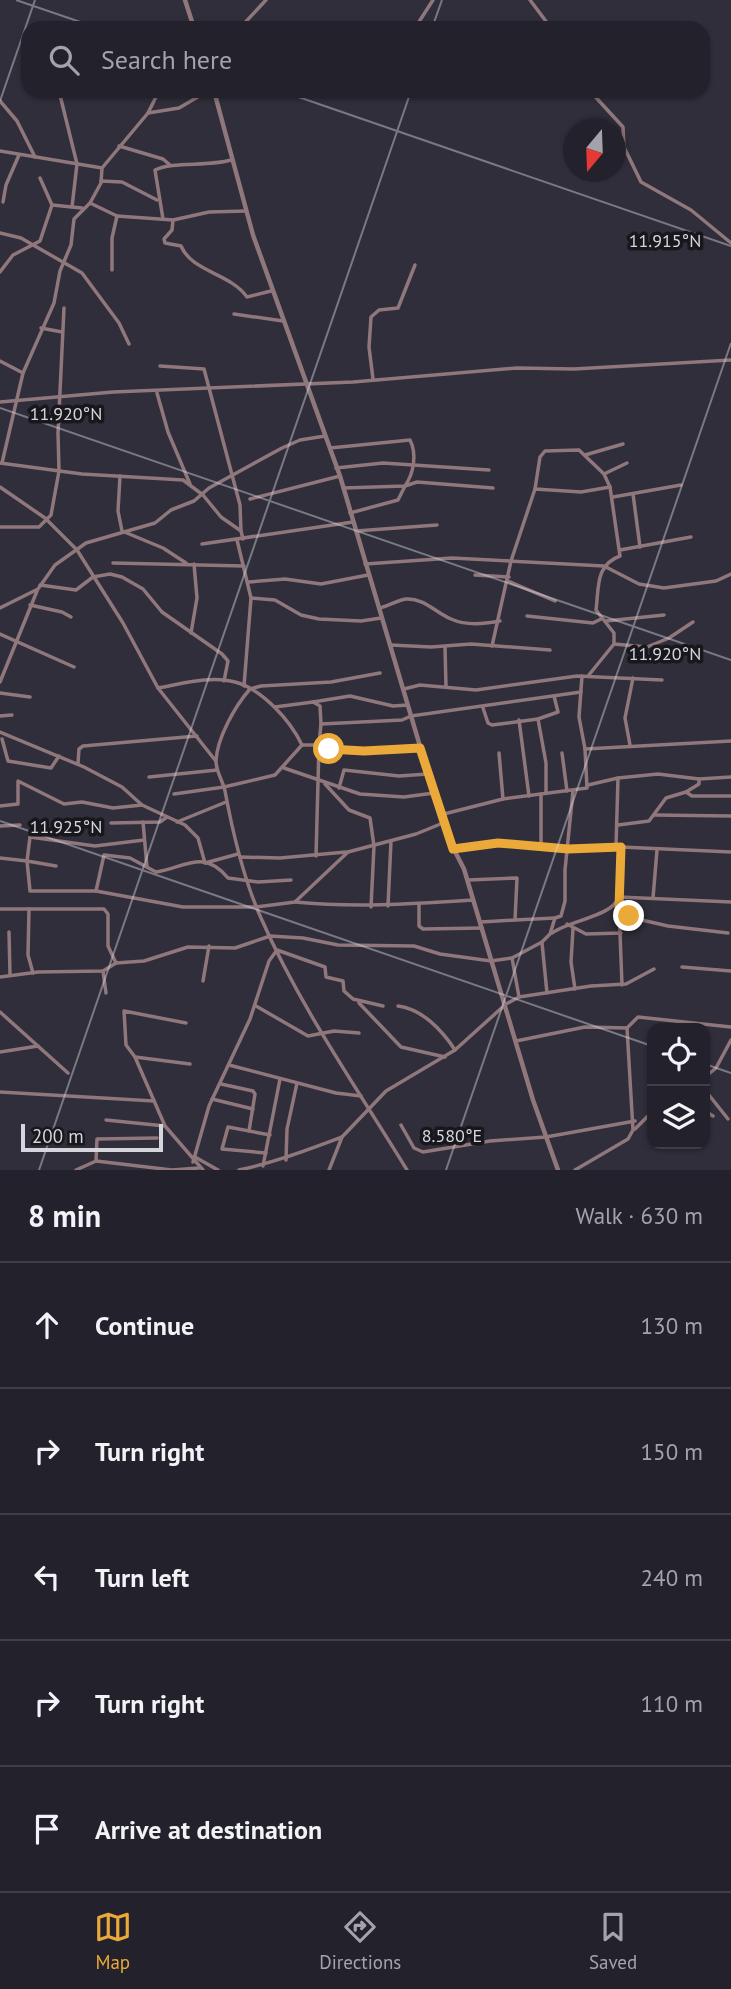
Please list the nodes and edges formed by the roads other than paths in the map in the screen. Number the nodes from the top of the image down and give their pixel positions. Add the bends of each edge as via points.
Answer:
1 (185, 0) edge
2 (266, 0) edge
3 (433, 0) edge
4 (530, 0) edge
5 (192, 21) edge
6 (246, 21) edge
7 (420, 21) edge
8 (546, 21) edge
9 (61, 98) edge
10 (156, 98) edge
11 (196, 98) edge
12 (216, 98) edge
13 (596, 98) edge
14 (0, 101) edge
15 (148, 113) junction
16 (118, 146) junction
17 (0, 151) edge
18 (19, 155) junction
19 (35, 158) junction
20 (232, 160) junction
21 (77, 164) junction
22 (170, 165) junction
23 (102, 168) junction
24 (40, 178) dead end
25 (101, 181) junction
26 (3, 202) dead end
27 (158, 202) junction
28 (90, 203) junction
29 (52, 205) junction
30 (72, 206) junction
31 (82, 208) junction
32 (246, 211) junction
33 (117, 216) junction
34 (163, 219) junction
35 (173, 220) junction
36 (0, 233) edge
37 (731, 242) edge
38 (32, 245) junction
39 (65, 261) junction
40 (415, 265) dead end
41 (112, 270) dead end
42 (0, 272) edge
43 (271, 291) junction
44 (64, 308) dead end
45 (234, 314) dead end
46 (283, 321) junction
47 (41, 328) junction
48 (62, 332) junction
49 (129, 344) dead end
50 (731, 360) edge
51 (0, 361) edge
52 (160, 366) dead end
53 (23, 373) junction
54 (373, 379) junction
55 (309, 384) junction
56 (209, 389) junction
57 (157, 392) junction
58 (62, 396) junction
59 (17, 401) junction
60 (0, 402) edge
61 (325, 436) junction
62 (623, 444) dead end
63 (330, 448) junction
64 (585, 455) junction
65 (1, 463) edge
66 (627, 463) dead end
67 (413, 466) junction
68 (337, 468) junction
69 (489, 470) dead end
70 (60, 471) junction
71 (604, 474) junction
72 (120, 476) junction
73 (233, 476) junction
74 (340, 476) junction
75 (681, 485) dead end
76 (191, 486) junction
77 (405, 486) junction
78 (610, 487) junction
79 (1, 488) edge
80 (343, 488) junction
81 (493, 488) dead end
82 (535, 489) junction
83 (0, 494) edge
84 (203, 495) junction
85 (633, 495) junction
86 (613, 497) junction
87 (250, 499) dead end
88 (350, 513) junction
89 (48, 521) junction
90 (353, 522) junction
91 (437, 525) dead end
92 (0, 527) edge
93 (122, 531) junction
94 (241, 531) junction
95 (356, 531) junction
96 (691, 537) dead end
97 (243, 539) junction
98 (237, 540) junction
99 (202, 544) dead end
100 (640, 547) junction
101 (77, 550) junction
102 (620, 551) junction
103 (511, 561) junction
104 (113, 563) dead end
105 (187, 564) junction
106 (194, 564) junction
107 (365, 564) junction
108 (244, 566) junction
109 (604, 566) junction
110 (731, 574) edge
111 (368, 575) junction
112 (475, 575) dead end
113 (93, 577) junction
114 (509, 579) junction
115 (249, 582) junction
116 (39, 587) junction
117 (251, 598) junction
118 (555, 601) dead end
119 (30, 605) junction
120 (0, 608) edge
121 (380, 608) junction
122 (664, 615) dead end
123 (527, 616) dead end
124 (71, 617) dead end
125 (383, 617) junction
126 (604, 620) junction
127 (500, 621) junction
128 (693, 622) dead end
129 (191, 633) junction
130 (0, 634) edge
131 (16, 641) junction
132 (614, 644) junction
133 (391, 645) junction
134 (445, 646) junction
135 (492, 646) junction
136 (550, 650) dead end
137 (74, 667) dead end
138 (380, 673) dead end
139 (585, 676) junction
140 (633, 678) junction
141 (662, 680) dead end
142 (224, 681) junction
143 (0, 682) edge
144 (244, 686) junction
145 (446, 687) junction
146 (158, 688) junction
147 (250, 689) junction
148 (404, 689) junction
149 (581, 692) junction
150 (0, 693) edge
151 (554, 696) junction
152 (30, 697) dead end
153 (313, 702) junction
154 (408, 705) junction
155 (274, 707) junction
156 (483, 708) junction
157 (12, 715) dead end
158 (0, 716) edge
159 (411, 716) junction
160 (538, 719) junction
161 (519, 720) junction
162 (321, 724) junction
163 (0, 732) edge
164 (7, 733) junction
165 (197, 736) junction
166 (1, 740) edge
167 (731, 741) edge
168 (302, 745) junction
169 (319, 745) junction
170 (630, 746) junction
171 (420, 748) junction
172 (585, 749) junction
173 (499, 753) dead end
174 (562, 753) dead end
175 (59, 756) junction
176 (216, 762) junction
177 (78, 764) junction
178 (284, 768) junction
179 (217, 770) junction
180 (428, 774) junction
181 (149, 777) dead end
182 (731, 777) edge
183 (618, 778) junction
184 (699, 779) junction
185 (318, 780) junction
186 (324, 783) junction
187 (588, 785) junction
188 (224, 787) junction
189 (339, 788) junction
190 (567, 791) junction
191 (573, 791) junction
192 (687, 792) junction
193 (434, 793) junction
194 (174, 794) dead end
195 (544, 794) junction
196 (529, 796) junction
197 (731, 796) edge
198 (503, 799) junction
199 (226, 802) junction
200 (142, 805) junction
201 (0, 806) edge
202 (440, 815) junction
203 (654, 816) junction
204 (731, 816) edge
205 (167, 817) junction
206 (142, 822) junction
207 (177, 822) junction
208 (111, 823) dead end
209 (443, 823) junction
210 (20, 825) dead end
211 (618, 825) junction
212 (0, 826) edge
213 (144, 840) junction
214 (391, 841) junction
215 (374, 846) junction
216 (541, 846) junction
217 (619, 846) junction
218 (568, 848) junction
219 (453, 849) junction
220 (657, 850) junction
221 (348, 852) junction
222 (731, 852) edge
223 (239, 855) junction
224 (316, 856) junction
225 (0, 858) edge
226 (27, 861) junction
227 (205, 863) junction
228 (56, 866) dead end
229 (147, 867) junction
230 (247, 880) junction
231 (291, 880) dead end
232 (468, 880) junction
233 (96, 891) junction
234 (618, 897) junction
235 (653, 898) junction
236 (473, 900) junction
237 (295, 902) junction
238 (731, 902) edge
239 (419, 904) junction
240 (256, 907) junction
241 (371, 907) junction
242 (388, 907) junction
243 (0, 909) edge
244 (29, 909) junction
245 (620, 915) junction
246 (555, 918) junction
247 (515, 920) junction
248 (566, 923) junction
249 (481, 925) junction
250 (573, 929) junction
251 (9, 932) dead end
252 (621, 933) junction
253 (728, 933) dead end
254 (550, 934) junction
255 (270, 936) junction
256 (542, 942) junction
257 (209, 946) junction
258 (277, 950) junction
259 (512, 958) junction
260 (491, 961) junction
261 (116, 963) junction
262 (682, 967) dead end
263 (654, 969) dead end
264 (103, 971) junction
265 (731, 971) edge
266 (33, 973) junction
267 (10, 975) junction
268 (0, 977) edge
269 (202, 981) dead end
270 (622, 985) junction
271 (575, 989) junction
272 (106, 993) dead end
273 (547, 993) junction
274 (519, 997) junction
275 (356, 1000) junction
276 (506, 1004) junction
277 (256, 1006) junction
278 (383, 1006) dead end
279 (398, 1006) dead end
280 (0, 1012) edge
281 (186, 1023) dead end
282 (731, 1027) edge
283 (627, 1028) junction
284 (359, 1032) dead end
285 (324, 1035) junction
286 (731, 1040) edge
287 (516, 1041) junction
288 (38, 1046) junction
289 (455, 1050) junction
290 (0, 1052) edge
291 (135, 1057) junction
292 (445, 1057) junction
293 (190, 1064) dead end
294 (229, 1065) junction
295 (68, 1073) dead end
296 (710, 1073) edge
297 (280, 1079) junction
298 (297, 1083) junction
299 (221, 1084) junction
300 (0, 1092) edge
301 (361, 1096) junction
302 (710, 1096) edge
303 (212, 1099) junction
304 (153, 1101) junction
305 (253, 1109) junction
306 (367, 1109) junction
307 (710, 1114) edge
308 (713, 1116) dead end
309 (647, 1117) edge
310 (728, 1119) dead end
311 (106, 1120) dead end
312 (635, 1121) junction
313 (401, 1125) dead end
314 (165, 1126) junction
315 (633, 1130) junction
316 (249, 1131) junction
317 (270, 1135) junction
318 (546, 1136) junction
319 (342, 1137) junction
320 (157, 1138) dead end
321 (266, 1153) junction
322 (194, 1159) junction
323 (286, 1160) junction
324 (96, 1161) junction
325 (263, 1166) junction
326 (201, 1169) edge
327 (76, 1170) edge
328 (218, 1170) edge
329 (239, 1170) edge
330 (329, 1170) edge
331 (407, 1170) edge
332 (558, 1170) edge
333 (575, 1170) edge

1 - 5 street
2 - 6 street
3 - 7 street
4 - 8 street
9 - 21 street
10 - 15 street
11 - 15 street via 179,108
12 - 20 street
13 - 37 street via 622,127 624,147 641,182 691,210
14 - 19 street via 28,139
15 - 16 street
16 - 22 street
16 - 23 street
17 - 18 street
18 - 19 street
18 - 26 street
19 - 21 street
20 - 22 street
20 - 32 street
21 - 23 street
21 - 30 street
22 - 27 street via 155,170
23 - 25 street
24 - 29 street
25 - 27 street via 122,182
25 - 28 street
27 - 34 street
28 - 31 street
28 - 33 street
29 - 30 street
29 - 38 street via 40,241
30 - 31 street
31 - 39 street via 74,219
32 - 35 street via 209,212
32 - 43 street
33 - 34 street
33 - 41 street via 111,238
34 - 35 street
35 - 43 street via 165,243 181,246 190,260 229,279 247,297
36 - 38 street via 13,234
38 - 39 street
38 - 42 street via 13,254
39 - 47 street via 54,303
39 - 49 street via 97,290
40 - 54 street via 398,308 379,310 371,317
43 - 46 street
44 - 48 street
45 - 46 street
46 - 55 street
47 - 48 street
47 - 53 street
48 - 58 street
50 - 54 street
51 - 53 street
52 - 56 street via 201,367
53 - 59 street
54 - 55 street
55 - 56 street
55 - 61 street
56 - 57 street
56 - 73 street
57 - 58 street
57 - 76 street
58 - 59 street
58 - 70 street
59 - 60 street
59 - 65 street
61 - 63 street
61 - 73 street via 300,440
62 - 64 street
63 - 67 street via 410,440
63 - 68 street
64 - 71 street
64 - 82 street via 579,450 545,452 540,457
65 - 70 street
66 - 71 street
67 - 68 street via 383,463
67 - 69 street
67 - 77 street
68 - 74 street
70 - 72 street
70 - 89 street
71 - 78 street
72 - 76 street via 175,478
72 - 93 street
73 - 84 street
73 - 94 street
74 - 80 street
74 - 87 street
75 - 85 street
76 - 84 street
77 - 80 street
77 - 81 street via 417,482
77 - 88 street via 398,500
78 - 82 street via 581,492
78 - 86 street
79 - 83 street
79 - 89 street
80 - 88 street
82 - 103 street
84 - 93 street via 155,523
84 - 94 street via 221,517
85 - 86 street
85 - 100 street
86 - 102 street
88 - 90 street
89 - 92 street via 29,530
89 - 101 street
90 - 95 street
90 - 97 street
91 - 95 street
93 - 101 street
93 - 105 street
94 - 97 street
95 - 107 street
96 - 100 street
97 - 98 street
98 - 99 street
98 - 108 street
100 - 102 street
101 - 113 street
101 - 116 street via 55,565
102 - 109 street via 620,556
103 - 107 street via 452,558
103 - 109 street
103 - 114 street
104 - 105 street
105 - 106 street
106 - 108 street
106 - 129 street via 197,598
107 - 111 street
108 - 115 street
109 - 110 street via 639,584 664,588 716,581
109 - 126 street via 596,610
111 - 115 street via 321,584 285,579
111 - 121 street
112 - 114 street
113 - 116 street via 76,590
113 - 129 street via 110,574 135,583 162,612
113 - 146 street
114 - 118 street
114 - 127 street
115 - 117 street
116 - 119 street
116 - 120 street
117 - 125 street via 275,600 319,619
117 - 144 street
119 - 124 street
119 - 131 street
121 - 125 street
121 - 127 street via 407,599 460,623
122 - 126 street
123 - 126 street via 593,623
125 - 133 street
126 - 132 street via 614,633
127 - 135 street
128 - 132 street via 647,646
129 - 142 street via 228,661
130 - 131 street
131 - 137 street
131 - 143 street
132 - 139 street
133 - 134 street
133 - 148 street
134 - 135 street
134 - 145 street
135 - 136 street
138 - 147 street
139 - 140 street
139 - 145 street via 476,690
139 - 149 street
140 - 141 street
140 - 170 street via 625,718
142 - 144 street
142 - 146 street
144 - 147 street
145 - 148 street
146 - 165 street
147 - 155 street
147 - 176 street via 226,729
148 - 154 street
149 - 151 street
149 - 172 street via 579,717
150 - 152 street
151 - 156 street
151 - 160 street via 558,712
153 - 154 street via 350,696
153 - 155 street
153 - 162 street via 320,706
154 - 159 street
155 - 168 street
156 - 159 street
156 - 161 street via 492,725
157 - 158 street
159 - 162 street
159 - 171 street
160 - 161 street
160 - 195 street via 546,763
161 - 196 street
162 - 169 street
163 - 164 street
164 - 166 street
164 - 175 street
165 - 176 street
165 - 177 street via 83,746
166 - 175 street via 8,761 51,768
167 - 170 street
168 - 169 street
168 - 178 street
169 - 171 street via 364,751
169 - 185 street
170 - 172 street
171 - 180 street
172 - 187 street
173 - 198 street
174 - 190 street
175 - 177 street
176 - 179 street
177 - 200 street via 122,788
178 - 185 street
178 - 188 street via 275,775
179 - 181 street
179 - 188 street
180 - 189 street via 344,770
180 - 193 street
182 - 184 street
183 - 184 street
183 - 187 street
183 - 211 street
184 - 192 street
185 - 186 street
185 - 224 street
186 - 189 street
186 - 215 street via 349,810 370,818
187 - 191 street
188 - 194 street
188 - 199 street
189 - 193 street via 388,797
190 - 191 street
190 - 195 street
191 - 218 street
192 - 197 street via 692,796
192 - 203 street via 666,798
193 - 202 street
195 - 196 street
195 - 216 street
196 - 198 street
198 - 202 street
199 - 207 street
199 - 223 street
200 - 201 street via 64,804 18,781 18,804
200 - 205 street
202 - 209 street
203 - 204 street
203 - 211 street via 643,824
205 - 206 street via 160,822
205 - 207 street
206 - 208 street
206 - 213 street
207 - 227 street via 198,838
209 - 214 street
209 - 219 street
210 - 212 street
211 - 217 street
213 - 226 street via 95,846 30,837
213 - 229 street
214 - 215 street
214 - 242 street
215 - 221 street
215 - 241 street
216 - 218 street
216 - 219 street via 498,843
217 - 218 street
217 - 220 street
217 - 234 street
218 - 246 street via 564,908
219 - 232 street
220 - 222 street
220 - 235 street
221 - 224 street
221 - 237 street
223 - 224 street
223 - 227 street
223 - 230 street
225 - 226 street
226 - 228 street
226 - 233 street via 30,891
227 - 229 street via 186,861 156,872
227 - 230 street via 220,868 228,878
229 - 233 street via 130,858 104,855
230 - 231 street
230 - 240 street
232 - 236 street
232 - 247 street via 515,876
233 - 240 street via 183,906
234 - 235 street
234 - 245 street
234 - 248 street via 611,909
235 - 238 street
236 - 239 street
236 - 249 street
237 - 240 street
237 - 241 street
239 - 242 street
239 - 249 street via 423,929
240 - 255 street
241 - 242 street
243 - 244 street
244 - 261 street via 104,909 108,946
244 - 266 street via 28,955
245 - 252 street
245 - 253 street
246 - 247 street
246 - 254 street
247 - 249 street
248 - 250 street
248 - 254 street
249 - 260 street
250 - 252 street via 593,935
250 - 271 street
251 - 267 street
252 - 270 street
254 - 256 street
255 - 257 street via 235,948
255 - 258 street
255 - 260 street via 362,947 414,946
256 - 259 street
256 - 273 street
257 - 261 street
257 - 269 street
258 - 275 street via 325,967 327,976 344,981 344,991
258 - 277 street via 269,961
258 - 285 street
259 - 260 street
259 - 274 street
260 - 276 street
261 - 264 street
262 - 265 street
263 - 270 street
264 - 266 street
264 - 272 street
266 - 267 street
267 - 268 street
270 - 271 street
271 - 273 street
273 - 274 street
274 - 276 street
275 - 278 street
275 - 292 street via 401,1047
276 - 287 street
276 - 289 street
277 - 285 street via 308,1036
277 - 294 street
279 - 289 street via 419,1011
280 - 288 street
281 - 291 street via 124,1011 126,1045
282 - 283 street via 638,1017
283 - 287 street via 585,1027
283 - 312 street
284 - 285 street
285 - 301 street
286 - 296 street
287 - 318 street
288 - 290 street
288 - 295 street
289 - 292 street
291 - 293 street
291 - 304 street
292 - 306 street via 386,1091
294 - 297 street
294 - 299 street
297 - 298 street
297 - 317 street
298 - 301 street
298 - 323 street
299 - 303 street
299 - 305 street via 253,1091
300 - 304 street
301 - 306 street
302 - 310 street
303 - 305 street
303 - 322 street
304 - 314 street
305 - 316 street
306 - 319 street
306 - 331 street
307 - 308 street
309 - 315 street
311 - 314 street
312 - 315 street
312 - 318 street
313 - 318 street via 414,1147 423,1152
314 - 322 street
315 - 333 street via 628,1139
316 - 317 street
316 - 321 street via 228,1127 222,1149
317 - 321 street
318 - 332 street
319 - 323 street
319 - 330 street
320 - 324 street via 97,1139
321 - 325 street
322 - 326 street
322 - 328 street
323 - 325 street
324 - 326 street
324 - 327 street
325 - 329 street

